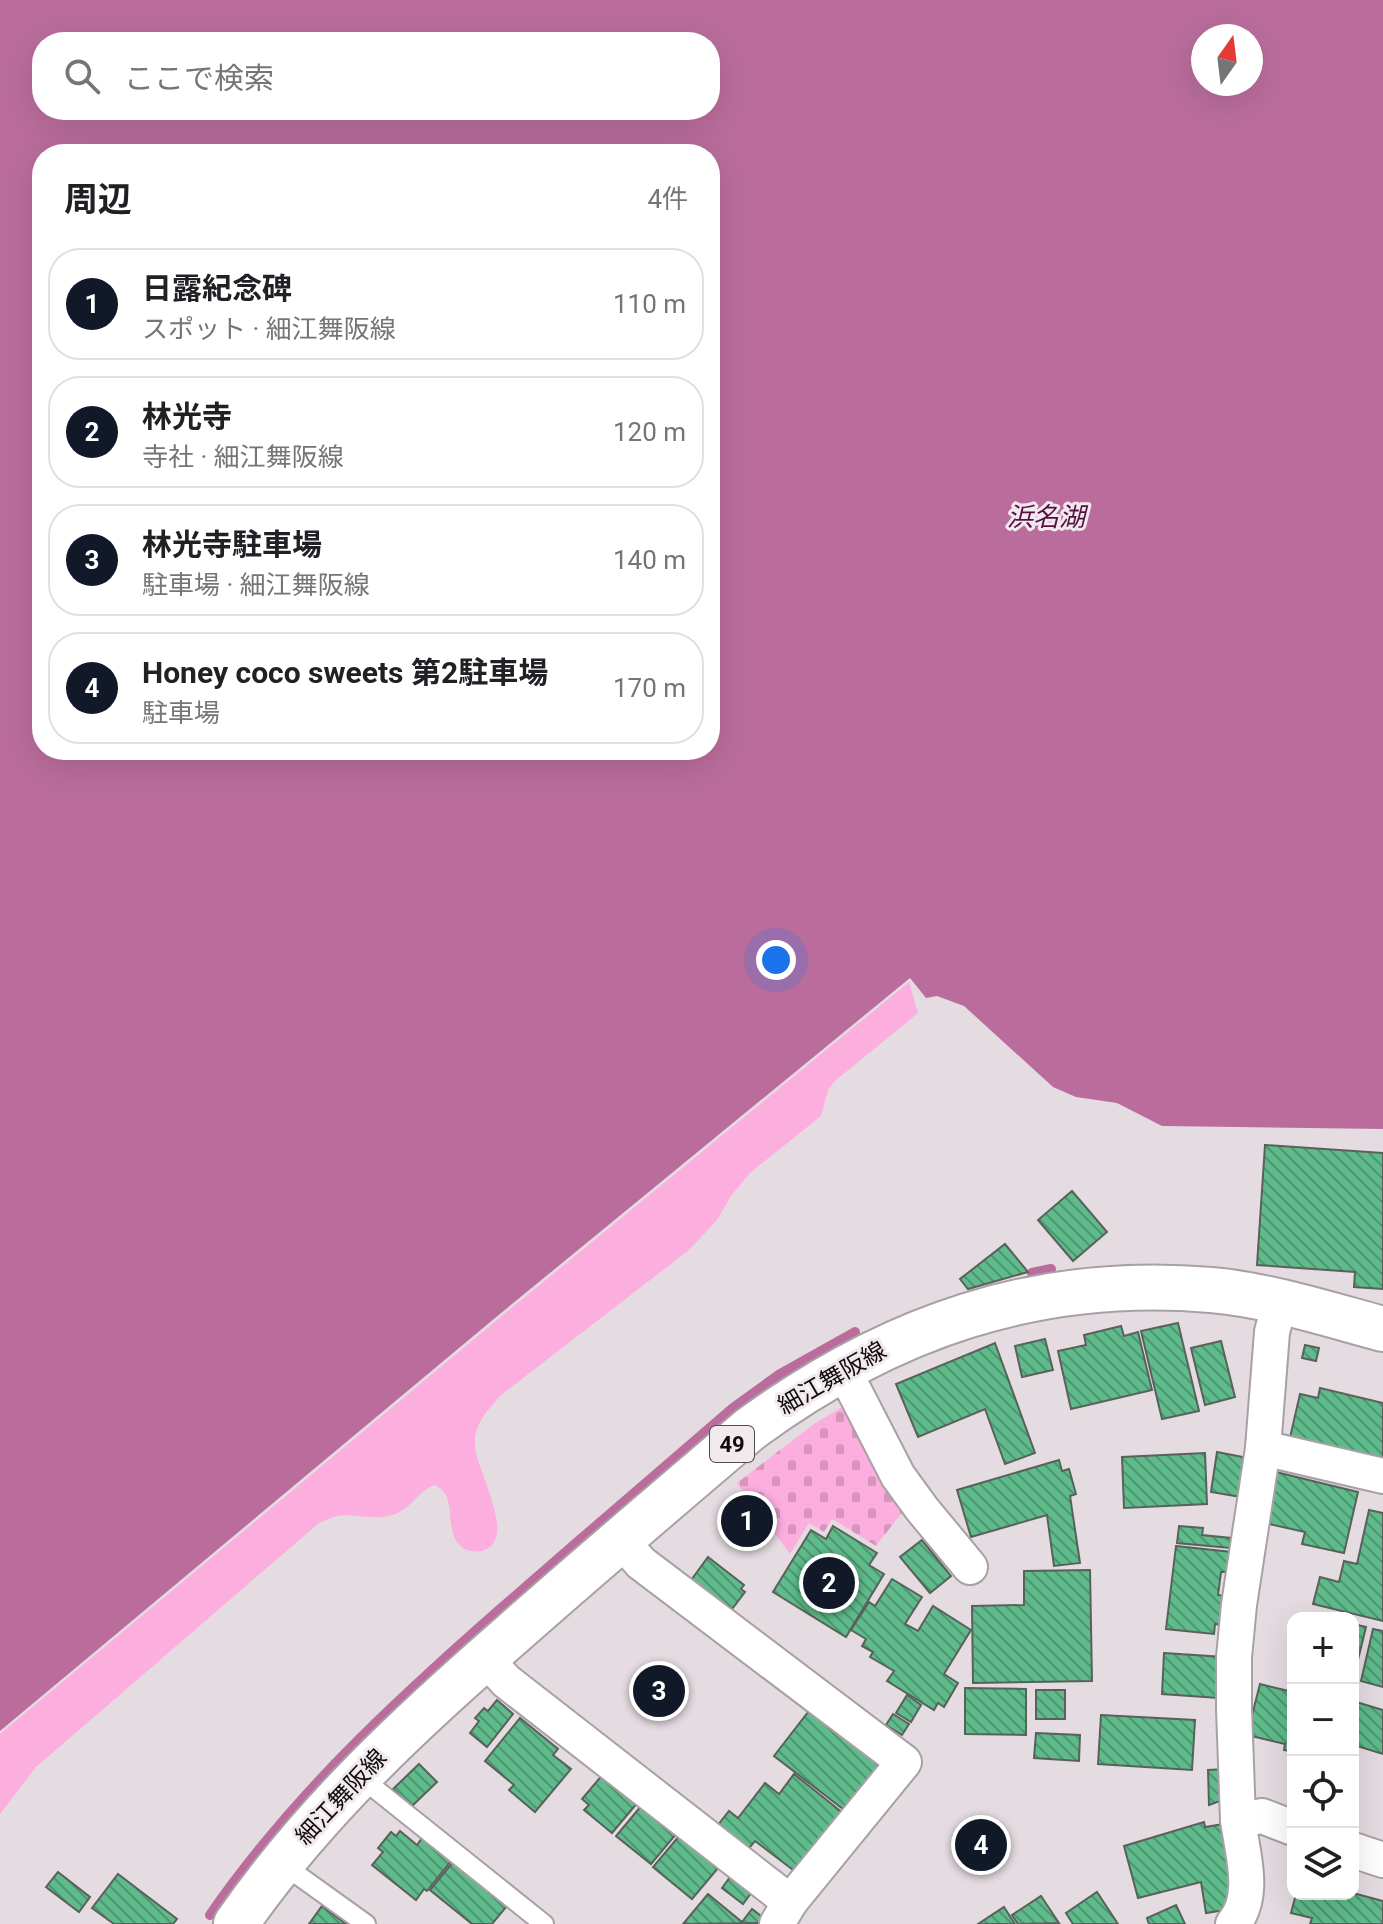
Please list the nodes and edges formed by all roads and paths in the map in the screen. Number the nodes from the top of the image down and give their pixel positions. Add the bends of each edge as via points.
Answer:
1 (1280, 1302) junction
2 (1383, 1329) edge
3 (842, 1367) junction
4 (1263, 1448) junction
5 (1383, 1476) edge
6 (620, 1539) junction
7 (970, 1567) dead end
8 (485, 1658) junction
9 (358, 1775) junction
10 (1238, 1820) junction
11 (1287, 1826) edge
12 (1359, 1852) edge
13 (1383, 1860) edge
14 (281, 1863) junction
15 (784, 1913) edge
16 (236, 1924) edge
17 (366, 1924) edge
18 (544, 1924) edge
19 (1233, 1924) edge

1 - 2 main road, 細江舞阪線 / 49
1 - 3 main road, 細江舞阪線 / 49 via 1213,1290 1158,1288 1048,1296 942,1323
1 - 4 street via 1272,1332
3 - 6 main road, 細江舞阪線 / 49 via 750,1429
3 - 7 street via 898,1476
4 - 5 street
4 - 10 street via 1234,1657
6 - 8 main road, 細江舞阪線 / 49
6 - 15 street via 641,1563 904,1762
8 - 9 main road, 細江舞阪線 / 49
8 - 15 street
9 - 14 main road, 細江舞阪線 / 49
9 - 18 lane
10 - 11 street via 1262,1816
10 - 19 street via 1246,1893
12 - 13 street
14 - 16 main road, 細江舞阪線 / 49
14 - 17 lane

